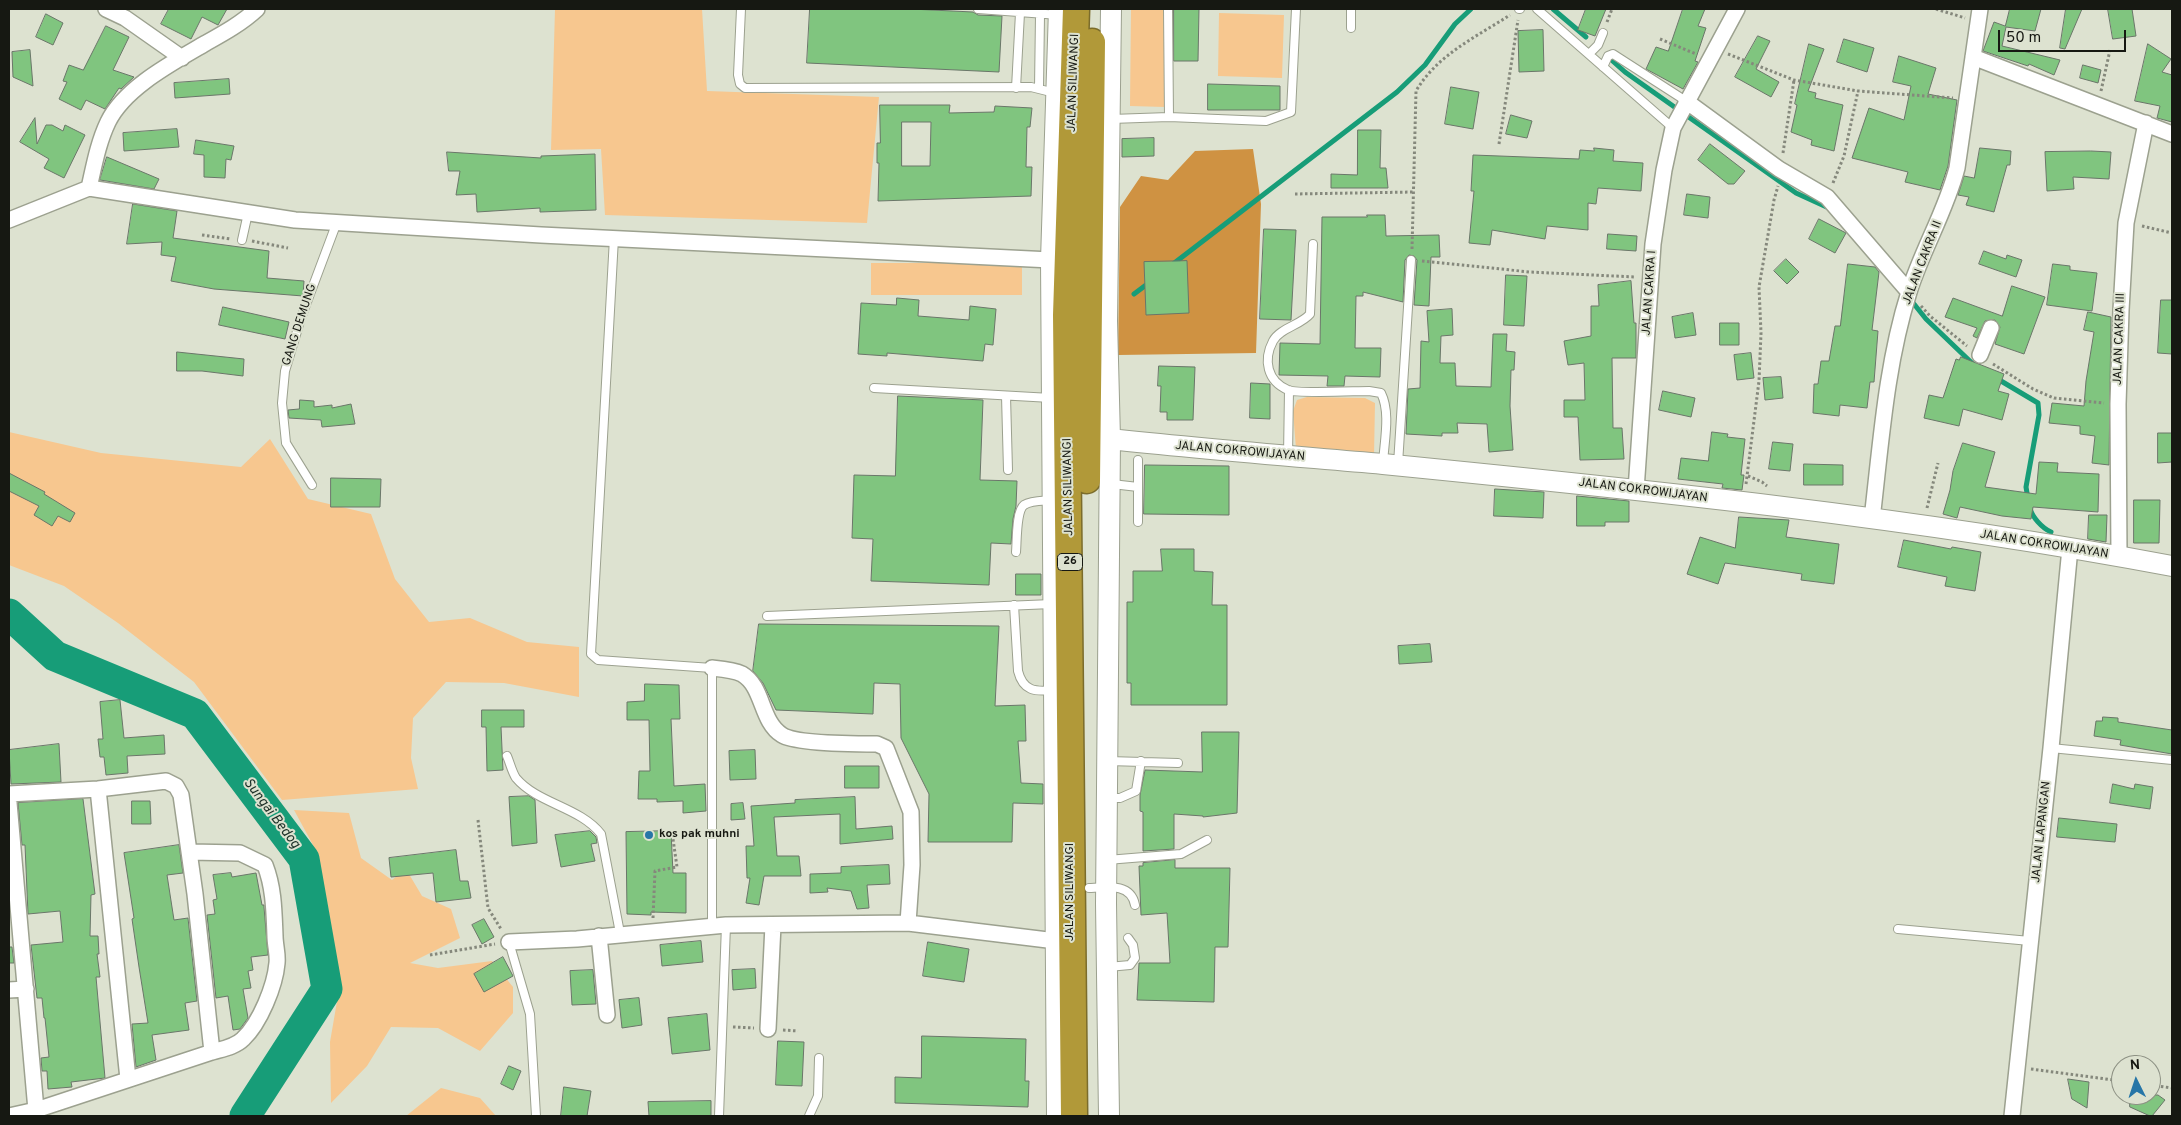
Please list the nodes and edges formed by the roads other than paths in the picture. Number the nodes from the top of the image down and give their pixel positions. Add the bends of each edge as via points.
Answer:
1 (106, 9) edge
2 (257, 9) edge
3 (741, 9) edge
4 (978, 9) edge
5 (1111, 9) edge
6 (1168, 9) edge
7 (1296, 9) edge
8 (1351, 9) edge
9 (1537, 9) edge
10 (1737, 9) edge
11 (1067, 12) edge
12 (1020, 13) junction
13 (128, 14) edge
14 (1979, 15) edge
15 (1351, 28) dead end
16 (1603, 33) dead end
17 (1589, 54) junction
18 (1973, 57) junction
19 (182, 58) junction
20 (1606, 62) junction
21 (1016, 88) junction
22 (1056, 92) junction
23 (1685, 104) junction
24 (1169, 117) junction
25 (1101, 119) junction
26 (2146, 123) junction
27 (1675, 124) junction
28 (2172, 134) edge
29 (89, 188) junction
30 (248, 213) junction
31 (12, 215) edge
32 (337, 222) junction
33 (614, 238) junction
34 (242, 240) road end
35 (1313, 244) dead end
36 (1051, 260) junction
37 (1412, 260) road end
38 (1908, 295) junction
39 (1992, 328) dead end
40 (1980, 355) road end
41 (874, 388) dead end
42 (1289, 390) junction
43 (1006, 396) junction
44 (1060, 398) junction
45 (1110, 439) junction
46 (1288, 456) junction
47 (1138, 460) dead end
48 (1390, 465) junction
49 (1008, 470) dead end
50 (1110, 484) junction
51 (312, 485) dead end
52 (1138, 487) junction
53 (1636, 490) junction
54 (1053, 500) junction
55 (1872, 519) junction
56 (1138, 522) dead end
57 (2070, 548) junction
58 (1016, 552) dead end
59 (2119, 556) junction
60 (2172, 566) edge
61 (1062, 604) junction
62 (1014, 605) junction
63 (767, 616) dead end
64 (712, 668) junction
65 (1054, 690) junction
66 (2051, 748) junction
67 (507, 756) dead end
68 (2172, 760) edge
69 (1108, 761) junction
70 (1140, 762) junction
71 (1178, 763) dead end
72 (98, 789) junction
73 (9, 794) edge
74 (1108, 798) junction
75 (9, 803) edge
76 (1207, 840) dead end
77 (190, 852) junction
78 (1107, 860) junction
79 (1098, 887) junction
80 (1135, 905) dead end
81 (908, 923) junction
82 (773, 925) junction
83 (719, 926) junction
84 (1898, 928) dead end
85 (620, 933) junction
86 (599, 936) junction
87 (1128, 938) dead end
88 (1056, 941) junction
89 (2030, 941) junction
90 (509, 942) joint
91 (1108, 967) junction
92 (26, 989) junction
93 (9, 990) edge
94 (607, 1015) dead end
95 (768, 1029) dead end
96 (1082, 1051) junction
97 (212, 1052) junction
98 (819, 1058) dead end
99 (128, 1079) junction
100 (1066, 1083) junction
101 (36, 1110) junction
102 (9, 1116) edge
103 (536, 1116) edge
104 (719, 1116) edge
105 (809, 1116) edge
106 (1057, 1116) edge
107 (1074, 1116) edge
108 (1091, 1116) edge
109 (1109, 1116) edge
110 (2012, 1116) edge

1 - 13 street
2 - 19 street via 248,18
3 - 21 lane via 738,75 740,84 745,88
4 - 12 lane
5 - 25 street
6 - 24 lane
7 - 24 lane via 1291,112 1266,121
8 - 15 lane
9 - 17 lane
10 - 23 street, JALAN CAKRA I
11 - 12 lane
11 - 22 highway, JALAN SILIWANGI / 26
11 - 22 lane
11 - 25 highway, JALAN SILIWANGI / 26
12 - 21 lane
13 - 19 street
14 - 18 street, JALAN CAKRA II
16 - 17 lane
17 - 20 lane
18 - 26 street
18 - 38 street, JALAN CAKRA II via 1951,192
19 - 29 street via 132,91 109,120 96,153
20 - 23 lane via 1614,54
20 - 27 lane
21 - 22 lane
22 - 36 street
22 - 44 highway, JALAN SILIWANGI / 26 via 1066,316
23 - 27 street, JALAN CAKRA I
23 - 38 street via 1779,169 1827,197
24 - 25 lane
25 - 45 street
25 - 79 highway, JALAN SILIWANGI / 26 via 1087,461
26 - 28 street
26 - 59 street, JALAN CAKRA III via 2126,223 2118,404
27 - 53 street, JALAN CAKRA I via 1657,212
29 - 30 street
29 - 31 street
30 - 32 street
30 - 34 lane
32 - 33 street
32 - 51 lane, GANG DEMUNG via 285,371 282,403 286,444
33 - 36 street
33 - 64 lane via 591,654 598,660
35 - 42 lane via 1310,314 1273,340 1267,361 1276,381
36 - 44 street
37 - 48 lane
38 - 55 street, JALAN CAKRA II via 1892,369
39 - 40 street
41 - 43 lane
42 - 46 lane
42 - 48 lane via 1381,393 1385,401
43 - 44 lane
43 - 49 lane
44 - 54 street
44 - 61 highway, JALAN SILIWANGI / 26
45 - 46 street, JALAN COKROWIJAYAN
45 - 50 street
46 - 48 street, JALAN COKROWIJAYAN
47 - 52 lane
48 - 53 street, JALAN COKROWIJAYAN
50 - 52 lane
50 - 69 street
52 - 56 lane
53 - 55 street, JALAN COKROWIJAYAN
54 - 58 lane via 1026,504 1022,508
54 - 61 street
55 - 57 street, JALAN COKROWIJAYAN
57 - 59 street, JALAN COKROWIJAYAN
57 - 66 street, JALAN LAPANGAN
59 - 60 street, JALAN COKROWIJAYAN
61 - 62 lane
61 - 65 street
61 - 96 highway, JALAN SILIWANGI / 26
62 - 63 lane
62 - 65 lane via 1020,681 1030,689
64 - 81 street via 740,673 749,680 772,725 784,736 877,744 886,748 911,812
64 - 83 lane
65 - 88 street
66 - 68 lane
66 - 89 street, JALAN LAPANGAN
67 - 85 lane via 515,776 525,786 592,824 601,834
69 - 70 lane
69 - 74 street
70 - 71 lane
70 - 74 lane via 1136,791 1120,798
72 - 73 street
72 - 77 street via 166,780 176,786 181,795
72 - 99 street
74 - 78 street
75 - 92 street
76 - 78 lane via 1181,854
77 - 97 street
77 - 97 street via 240,853 265,865 273,906 277,963 262,1012 244,1039
78 - 79 street
79 - 80 lane via 1128,891
79 - 91 street
79 - 96 highway, JALAN SILIWANGI / 26
81 - 82 street
81 - 88 street
82 - 83 street
82 - 95 street
83 - 85 street
83 - 104 lane
84 - 89 lane
85 - 86 street
86 - 90 street
86 - 94 street
87 - 91 lane via 1135,958 1130,966
88 - 100 street
89 - 110 street, JALAN LAPANGAN
90 - 103 lane via 530,1014
91 - 109 street
92 - 93 street
92 - 101 street
96 - 100 highway, JALAN SILIWANGI / 26
96 - 108 highway, JALAN SILIWANGI / 26
97 - 99 street
98 - 105 lane via 818,1096
99 - 101 street
100 - 106 street
100 - 107 highway, JALAN SILIWANGI / 26
101 - 102 street

